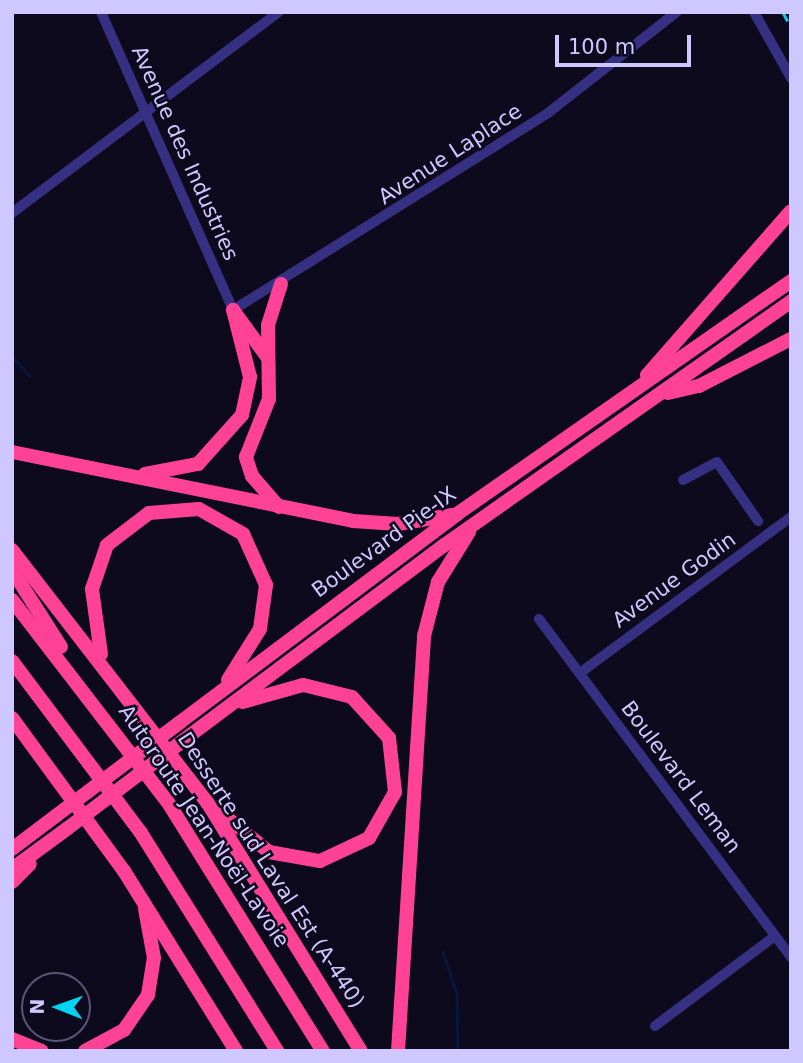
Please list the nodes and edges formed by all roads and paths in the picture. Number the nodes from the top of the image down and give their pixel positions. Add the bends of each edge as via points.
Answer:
1 (102, 12) edge
2 (279, 12) edge
3 (677, 12) edge
4 (754, 12) edge
5 (791, 78) edge
6 (148, 111) junction
7 (791, 211) edge
8 (12, 213) edge
9 (791, 281) edge
10 (281, 284) junction
11 (791, 302) edge
12 (233, 310) junction
13 (791, 339) edge
14 (268, 358) junction
15 (630, 394) junction
16 (659, 394) junction
17 (12, 452) edge
18 (129, 476) junction
19 (683, 480) dead end
20 (279, 507) junction
21 (457, 514) junction
22 (791, 517) edge
23 (758, 521) dead end
24 (473, 526) junction
25 (12, 550) edge
26 (12, 569) edge
27 (12, 600) edge
28 (539, 620) dead end
29 (102, 659) junction
30 (12, 661) edge
31 (580, 673) junction
32 (221, 690) junction
33 (97, 705) junction
34 (230, 705) junction
35 (12, 718) edge
36 (12, 727) edge
37 (28, 738) junction
38 (208, 802) junction
39 (64, 831) junction
40 (19, 841) edge
41 (12, 849) edge
42 (12, 869) edge
43 (12, 882) edge
44 (144, 900) junction
45 (775, 936) junction
46 (791, 957) edge
47 (656, 1026) dead end
48 (12, 1039) edge
49 (42, 1051) edge
50 (85, 1051) edge
51 (236, 1051) edge
52 (277, 1051) edge
53 (323, 1051) edge
54 (361, 1051) edge
55 (398, 1051) edge

1 - 6 street, Avenue des Industries
2 - 6 street
3 - 10 street, Avenue Laplace via 548,113
4 - 5 street
6 - 8 street
6 - 12 street, Avenue des Industries
7 - 15 highway
9 - 15 highway, Boulevard Pie-IX
10 - 12 street, Avenue Laplace
10 - 14 highway via 268,320
11 - 16 highway, Boulevard Pie-IX
12 - 14 highway
12 - 18 highway via 250,377 238,420 192,467
13 - 16 highway via 699,386
14 - 20 highway via 269,399 246,457 252,476
15 - 21 highway, Boulevard Pie-IX
16 - 24 highway, Boulevard Pie-IX
17 - 18 highway
18 - 20 highway
19 - 23 street via 717,462
20 - 21 highway via 379,524
21 - 32 highway, Boulevard Pie-IX
22 - 31 street, Avenue Godin
24 - 34 highway, Boulevard Pie-IX
24 - 55 highway via 438,582 424,636
25 - 29 highway, Desserte sud Laval Est (A-440)
26 - 33 highway
27 - 33 highway, Autoroute Jean-Noël-Lavoie
28 - 31 street, Boulevard Leman
29 - 32 highway via 91,597 107,545 149,513 199,509 243,534 267,585 260,629
29 - 38 highway, Desserte sud Laval Est (A-440)
30 - 52 highway via 155,854
31 - 45 street, Boulevard Leman
32 - 40 highway, Boulevard Pie-IX, bridge
33 - 53 highway, Autoroute Jean-Noël-Lavoie via 191,837
34 - 38 highway via 303,685 352,697 389,738 395,792 369,838 342,856 312,862 269,852
34 - 39 highway, Boulevard Pie-IX, bridge
35 - 37 highway
36 - 37 highway
37 - 44 highway
38 - 54 highway, Desserte sud Laval Est (A-440)
39 - 42 highway, Boulevard Pie-IX
39 - 43 highway
40 - 41 highway, Boulevard Pie-IX
44 - 50 highway via 154,958 151,987 124,1030
44 - 51 highway
45 - 46 street, Boulevard Leman
45 - 47 street
48 - 49 highway

